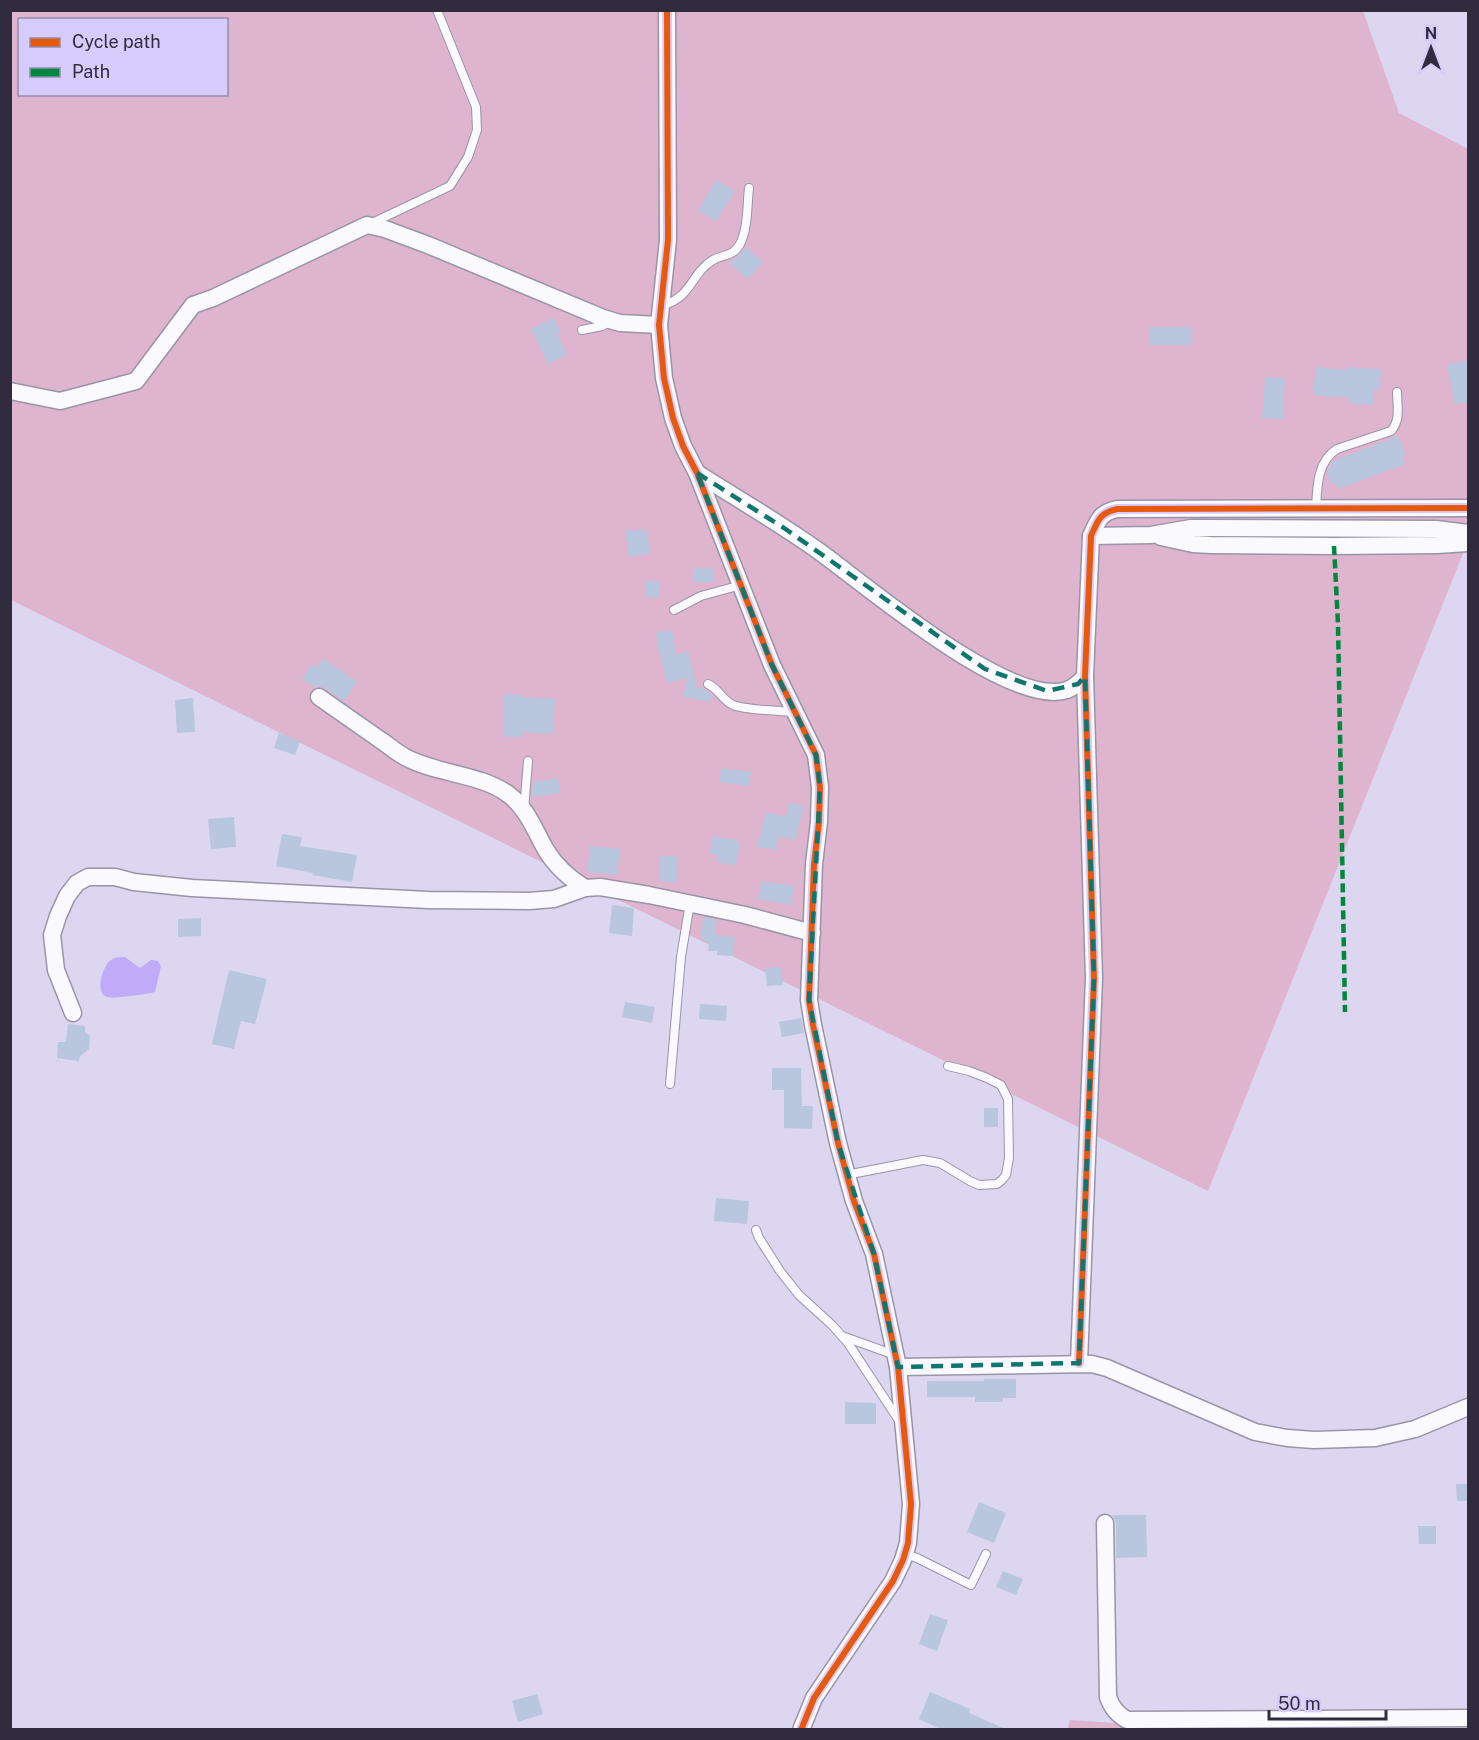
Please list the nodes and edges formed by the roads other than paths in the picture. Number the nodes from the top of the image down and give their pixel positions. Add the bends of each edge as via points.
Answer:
1 (437, 10) edge
2 (667, 10) edge
3 (749, 188) dead end
4 (367, 225) junction
5 (661, 306) junction
6 (611, 320) junction
7 (659, 325) junction
8 (582, 330) dead end
9 (10, 391) edge
10 (1397, 392) dead end
11 (697, 473) junction
12 (1468, 508) edge
13 (1316, 509) junction
14 (1468, 533) edge
15 (1151, 535) junction
16 (1091, 536) junction
17 (1468, 543) edge
18 (741, 585) junction
19 (674, 609) dead end
20 (1085, 676) junction
21 (708, 684) dead end
22 (320, 697) dead end
23 (796, 712) junction
24 (528, 761) dead end
25 (524, 810) junction
26 (585, 888) junction
27 (690, 903) junction
28 (812, 933) junction
29 (73, 1013) dead end
30 (948, 1066) dead end
31 (670, 1084) dead end
32 (846, 1176) junction
33 (756, 1230) dead end
34 (842, 1335) junction
35 (897, 1361) junction
36 (1079, 1364) junction
37 (1468, 1407) edge
38 (904, 1427) junction
39 (1105, 1523) dead end
40 (905, 1554) junction
41 (986, 1554) dead end
42 (1468, 1718) edge
43 (1250, 1724) edge
44 (801, 1730) edge

1 - 4 lane via 476,107 477,130 468,158 450,186
2 - 5 street via 668,240
3 - 5 lane via 739,247 707,265 678,300
4 - 6 street via 428,245
4 - 9 street via 194,305 136,381 60,401
5 - 7 street
6 - 7 street
6 - 8 lane
7 - 11 street via 673,418
10 - 13 lane via 1398,420 1391,431 1337,449 1325,460 1318,481
11 - 18 street
11 - 20 street via 784,528 985,669 1020,685 1047,691 1068,690
12 - 13 street
13 - 16 street via 1118,508 1100,517
14 - 15 street via 1436,529 1191,528
15 - 16 street
15 - 17 street via 1211,545
16 - 20 street
18 - 19 lane
18 - 23 street via 772,665
20 - 36 street via 1094,978
21 - 23 lane via 734,705
22 - 25 street via 405,758 497,788
23 - 28 street via 816,754 820,787
24 - 25 lane
25 - 26 street via 547,852 566,876
26 - 27 street via 615,889
26 - 29 street via 554,899 439,900 192,888 88,877 67,896 52,936 56,970
27 - 28 street
27 - 31 lane via 681,957
28 - 32 street via 809,1000
30 - 32 lane via 1000,1085 1008,1099 1009,1158 1002,1180 979,1185 940,1163 923,1160
32 - 35 street via 874,1254
33 - 34 lane via 784,1277
34 - 35 lane
34 - 38 lane
35 - 36 street
35 - 38 street
36 - 37 street via 1107,1368 1255,1432 1287,1438 1375,1438 1415,1429
38 - 40 street via 911,1504
39 - 43 street via 1108,1697 1112,1707 1127,1720
40 - 41 lane via 971,1585
40 - 44 street via 893,1581 814,1698
42 - 43 street

